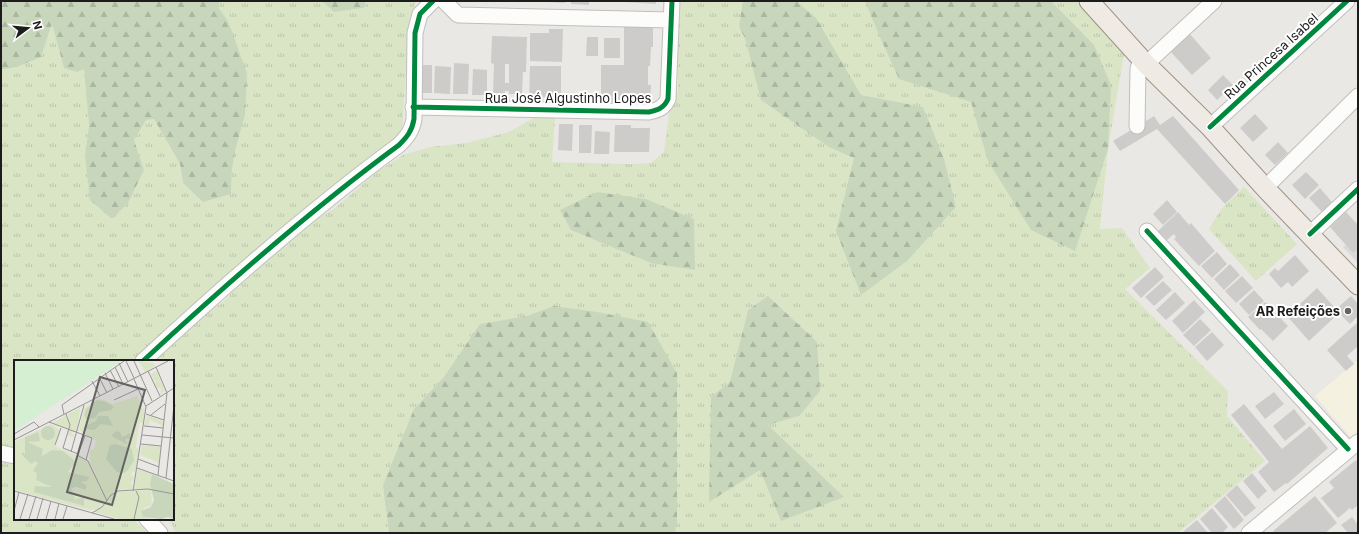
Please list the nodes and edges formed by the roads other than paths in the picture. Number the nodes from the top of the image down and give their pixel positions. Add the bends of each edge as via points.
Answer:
1 (433, 1) edge
2 (444, 1) edge
3 (672, 1) edge
4 (1089, 1) edge
5 (1214, 1) edge
6 (1347, 1) edge
7 (671, 20) junction
8 (1143, 61) junction
9 (1358, 96) edge
10 (413, 107) junction
11 (1137, 126) dead end
12 (1210, 127) junction
13 (1265, 188) junction
14 (1358, 189) edge
15 (1147, 231) dead end
16 (1310, 234) junction
17 (1355, 276) edge
18 (144, 360) edge
19 (1353, 445) edge
20 (1, 453) edge
21 (14, 456) edge
22 (148, 520) edge
23 (160, 533) edge
24 (1249, 533) edge

1 - 10 street via 420,14 415,33
2 - 7 street via 458,15
3 - 7 street, Rua José Algustinho Lopes
4 - 8 main road
5 - 8 street
6 - 12 street, Rua Princesa Isabel
7 - 10 street, Rua José Algustinho Lopes via 668,99 665,106 658,110 649,112
8 - 11 street via 1138,70
8 - 12 main road
9 - 13 street
10 - 18 street via 412,128 399,145 223,288
12 - 13 main road
13 - 16 main road
14 - 16 street
15 - 19 street
16 - 17 main road
19 - 24 street
20 - 21 street
22 - 23 street

